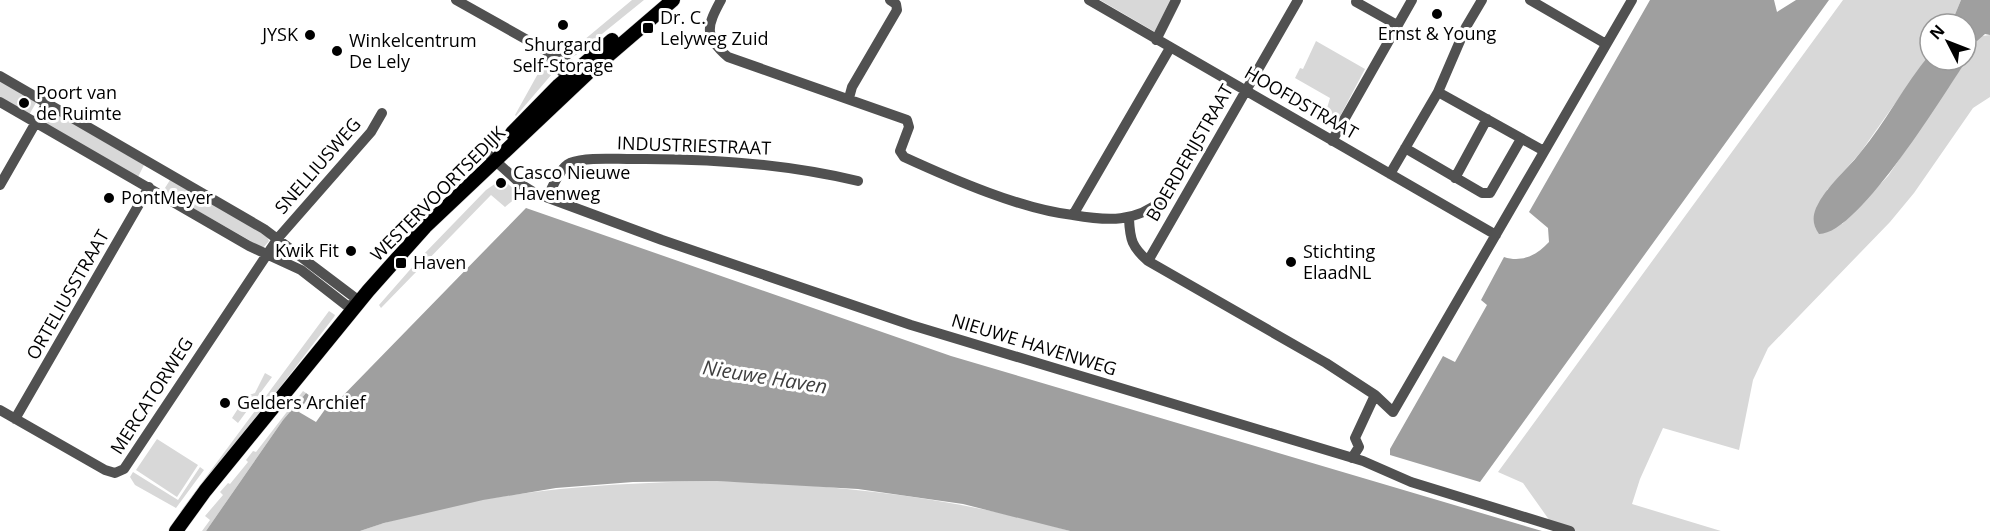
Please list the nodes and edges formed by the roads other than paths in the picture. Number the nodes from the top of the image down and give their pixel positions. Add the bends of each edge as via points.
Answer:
1 (456, 0) edge
2 (661, 0) edge
3 (673, 0) edge
4 (721, 0) edge
5 (890, 0) edge
6 (1089, 0) edge
7 (1176, 0) edge
8 (1298, 0) edge
9 (1358, 0) edge
10 (1412, 0) edge
11 (1482, 0) edge
12 (1530, 0) edge
13 (1632, 0) edge
14 (1397, 26) junction
15 (1156, 40) junction
16 (1606, 44) junction
17 (1170, 48) junction
18 (0, 76) edge
19 (574, 77) junction
20 (1246, 90) junction
21 (1438, 92) junction
22 (849, 98) junction
23 (0, 102) edge
24 (47, 103) junction
25 (382, 113) dead end
26 (1487, 120) junction
27 (36, 122) junction
28 (1521, 139) junction
29 (1332, 141) junction
30 (1405, 148) junction
31 (1544, 151) junction
32 (495, 161) junction
33 (150, 164) junction
34 (167, 173) junction
35 (1390, 174) junction
36 (1455, 178) junction
37 (858, 181) dead end
38 (0, 185) edge
39 (148, 187) junction
40 (547, 197) junction
41 (1164, 199) dead end
42 (1073, 215) junction
43 (1129, 219) junction
44 (1496, 235) junction
45 (278, 238) junction
46 (267, 255) junction
47 (1148, 261) junction
48 (352, 303) junction
49 (1374, 395) junction
50 (0, 410) edge
51 (15, 419) junction
52 (1353, 458) junction
53 (176, 531) edge
54 (1570, 531) edge

1 - 19 street via 544,51
2 - 19 main road, WESTERVOORTSEDIJK
3 - 19 main road, WESTERVOORTSEDIJK
4 - 22 street via 709,26 710,36 728,57
5 - 22 street via 897,10
6 - 15 street, HOOFDSTRAAT
7 - 15 street
8 - 20 street, BOERDERIJSTRAAT
9 - 14 street
10 - 14 street
11 - 21 street
12 - 16 street
13 - 16 street
14 - 29 street
15 - 17 street, HOOFDSTRAAT
16 - 31 street
17 - 20 street, HOOFDSTRAAT
17 - 42 street
18 - 24 street, SNELLIUSWEG
19 - 32 main road, WESTERVOORTSEDIJK
20 - 29 street, HOOFDSTRAAT
20 - 47 street, BOERDERIJSTRAAT
21 - 26 street
21 - 30 street
22 - 42 street via 910,123 900,151 904,157 951,178 1054,213
23 - 27 street
24 - 27 street
24 - 33 street, SNELLIUSWEG
25 - 45 street, SNELLIUSWEG via 371,132
26 - 28 street
26 - 36 street
27 - 38 street
27 - 39 street
28 - 31 street
28 - 36 street via 1490,193 1482,193
29 - 35 street, HOOFDSTRAAT
30 - 35 street
30 - 36 street
31 - 44 street
32 - 40 street, NIEUWE HAVENWEG via 529,190
32 - 48 main road, WESTERVOORTSEDIJK
33 - 34 street, SNELLIUSWEG
33 - 39 street
34 - 39 street
34 - 45 street, SNELLIUSWEG
35 - 44 street, HOOFDSTRAAT
37 - 40 street, INDUSTRIESTRAAT via 752,163 612,159 570,163
39 - 46 street
39 - 51 street, ORTELIUSSTRAAT
40 - 52 street, NIEUWE HAVENWEG via 911,325
41 - 43 street
42 - 43 street via 1107,221
43 - 47 street via 1134,249
44 - 49 street via 1393,411
45 - 46 street, SNELLIUSWEG
45 - 48 street, SNELLIUSWEG
46 - 48 street via 315,278
46 - 51 street, MERCATORWEG via 124,470 105,470
47 - 49 street via 1326,363
48 - 53 main road, WESTERVOORTSEDIJK
49 - 52 street via 1355,438 1359,447
50 - 51 street, MERCATORWEG
52 - 54 street, NIEUWE HAVENWEG via 1411,482

